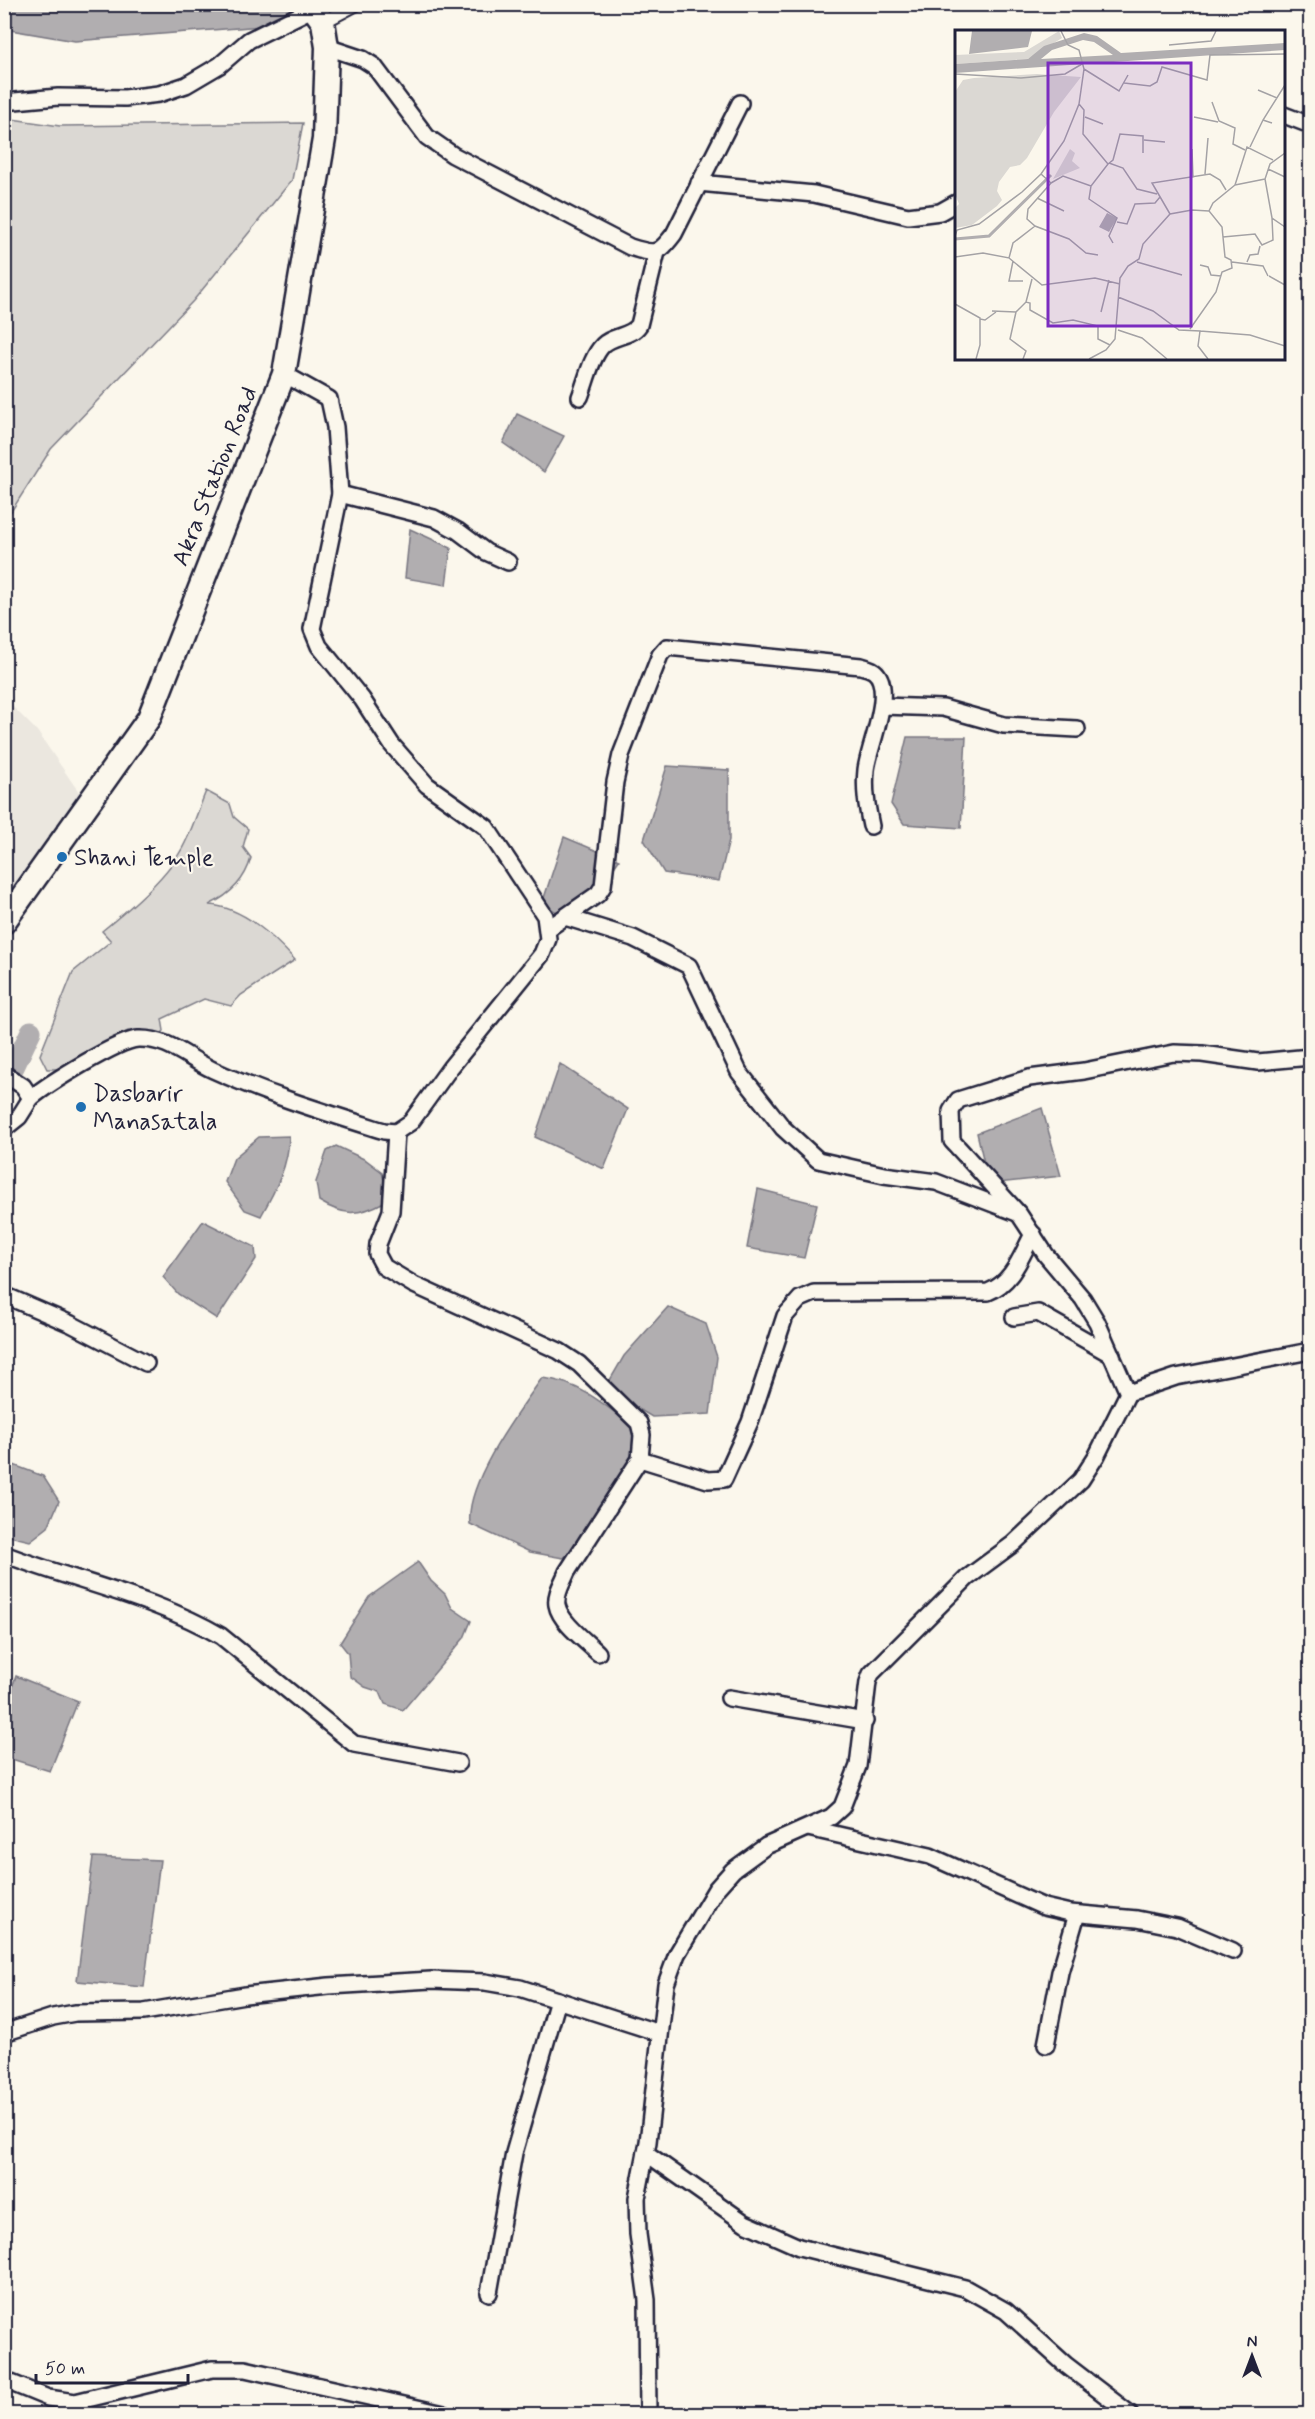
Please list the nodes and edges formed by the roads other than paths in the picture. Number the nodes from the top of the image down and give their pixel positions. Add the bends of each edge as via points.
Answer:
1 (357, 5) edge
2 (314, 10) edge
3 (327, 47) junction
4 (4, 102) edge
5 (740, 103) dead end
6 (1285, 115) edge
7 (1311, 125) edge
8 (699, 183) junction
9 (955, 204) edge
10 (657, 252) junction
11 (284, 374) junction
12 (580, 397) dead end
13 (340, 494) junction
14 (508, 562) dead end
15 (882, 706) junction
16 (1077, 729) dead end
17 (871, 826) dead end
18 (565, 917) junction
19 (4, 922) edge
20 (549, 928) junction
21 (1311, 1057) edge
22 (4, 1074) edge
23 (27, 1092) junction
24 (4, 1129) edge
25 (396, 1132) junction
26 (1019, 1214) junction
27 (1033, 1234) junction
28 (4, 1295) edge
29 (1014, 1317) dead end
30 (1311, 1351) edge
31 (1112, 1355) junction
32 (146, 1363) dead end
33 (1128, 1393) junction
34 (640, 1459) junction
35 (4, 1554) edge
36 (598, 1653) dead end
37 (729, 1698) dead end
38 (865, 1721) junction
39 (458, 1763) dead end
40 (808, 1828) junction
41 (1077, 1914) junction
42 (1233, 1951) dead end
43 (558, 2000) junction
44 (4, 2033) edge
45 (659, 2033) junction
46 (1046, 2044) dead end
47 (646, 2153) junction
48 (489, 2293) dead end
49 (4, 2380) edge
50 (444, 2415) edge
51 (648, 2415) edge
52 (1130, 2415) edge

1 - 2 street
2 - 3 main road, Akra Station Road
2 - 4 street via 249,40 220,65 186,85 159,94
3 - 10 street via 374,66 427,137 453,155 630,247
3 - 11 main road, Akra Station Road via 324,139
5 - 8 street
6 - 7 street
8 - 9 street via 814,194 908,216 940,212
8 - 10 street via 674,234
10 - 12 street via 639,325 604,344
11 - 13 street via 329,399
11 - 19 main road, Akra Station Road via 149,718
13 - 14 street via 434,518
13 - 20 street via 312,629 319,646 362,699 392,745 427,785 486,827
15 - 16 street via 943,708 1004,725
15 - 17 street via 866,768 865,801
15 - 18 street via 880,681 875,672 861,666 676,648 663,650 621,755 603,886 598,894
18 - 20 street
18 - 26 street via 633,938 689,966 739,1072 783,1128 818,1160 936,1182
20 - 25 street via 542,954 411,1122
21 - 26 street via 1258,1062 1174,1053 1029,1078 958,1100 951,1111 951,1141
22 - 23 street
23 - 24 street via 19,1117
23 - 25 street via 136,1039 171,1045 212,1070 304,1106
25 - 34 street via 391,1211 377,1254 384,1267 579,1364 639,1423
26 - 27 street
27 - 31 street via 1083,1299
27 - 34 street via 1002,1287 988,1292 814,1293 800,1299 785,1316 750,1422 724,1479 708,1480
28 - 32 street
29 - 31 street via 1038,1314
30 - 33 street via 1176,1377
31 - 33 street
33 - 38 street via 1080,1480 1013,1544 968,1578 878,1665 868,1682
34 - 36 street via 567,1572 559,1592 557,1605 563,1617
35 - 39 street via 196,1622 221,1636 354,1744
37 - 38 street
38 - 40 street via 858,1766 842,1807
40 - 41 street via 930,1856 1044,1907
40 - 45 street via 765,1846 716,1888 677,1954 666,1984
41 - 42 street via 1177,1927
41 - 46 street via 1060,1972
43 - 44 street via 485,1982 431,1980 329,1986 144,2012 75,2013
43 - 45 street
43 - 48 street via 514,2153
45 - 47 street
47 - 51 street via 637,2198 647,2300
47 - 52 street via 745,2223 799,2247 965,2288 1006,2311
49 - 50 street via 48,2398 75,2402 212,2369 245,2369

